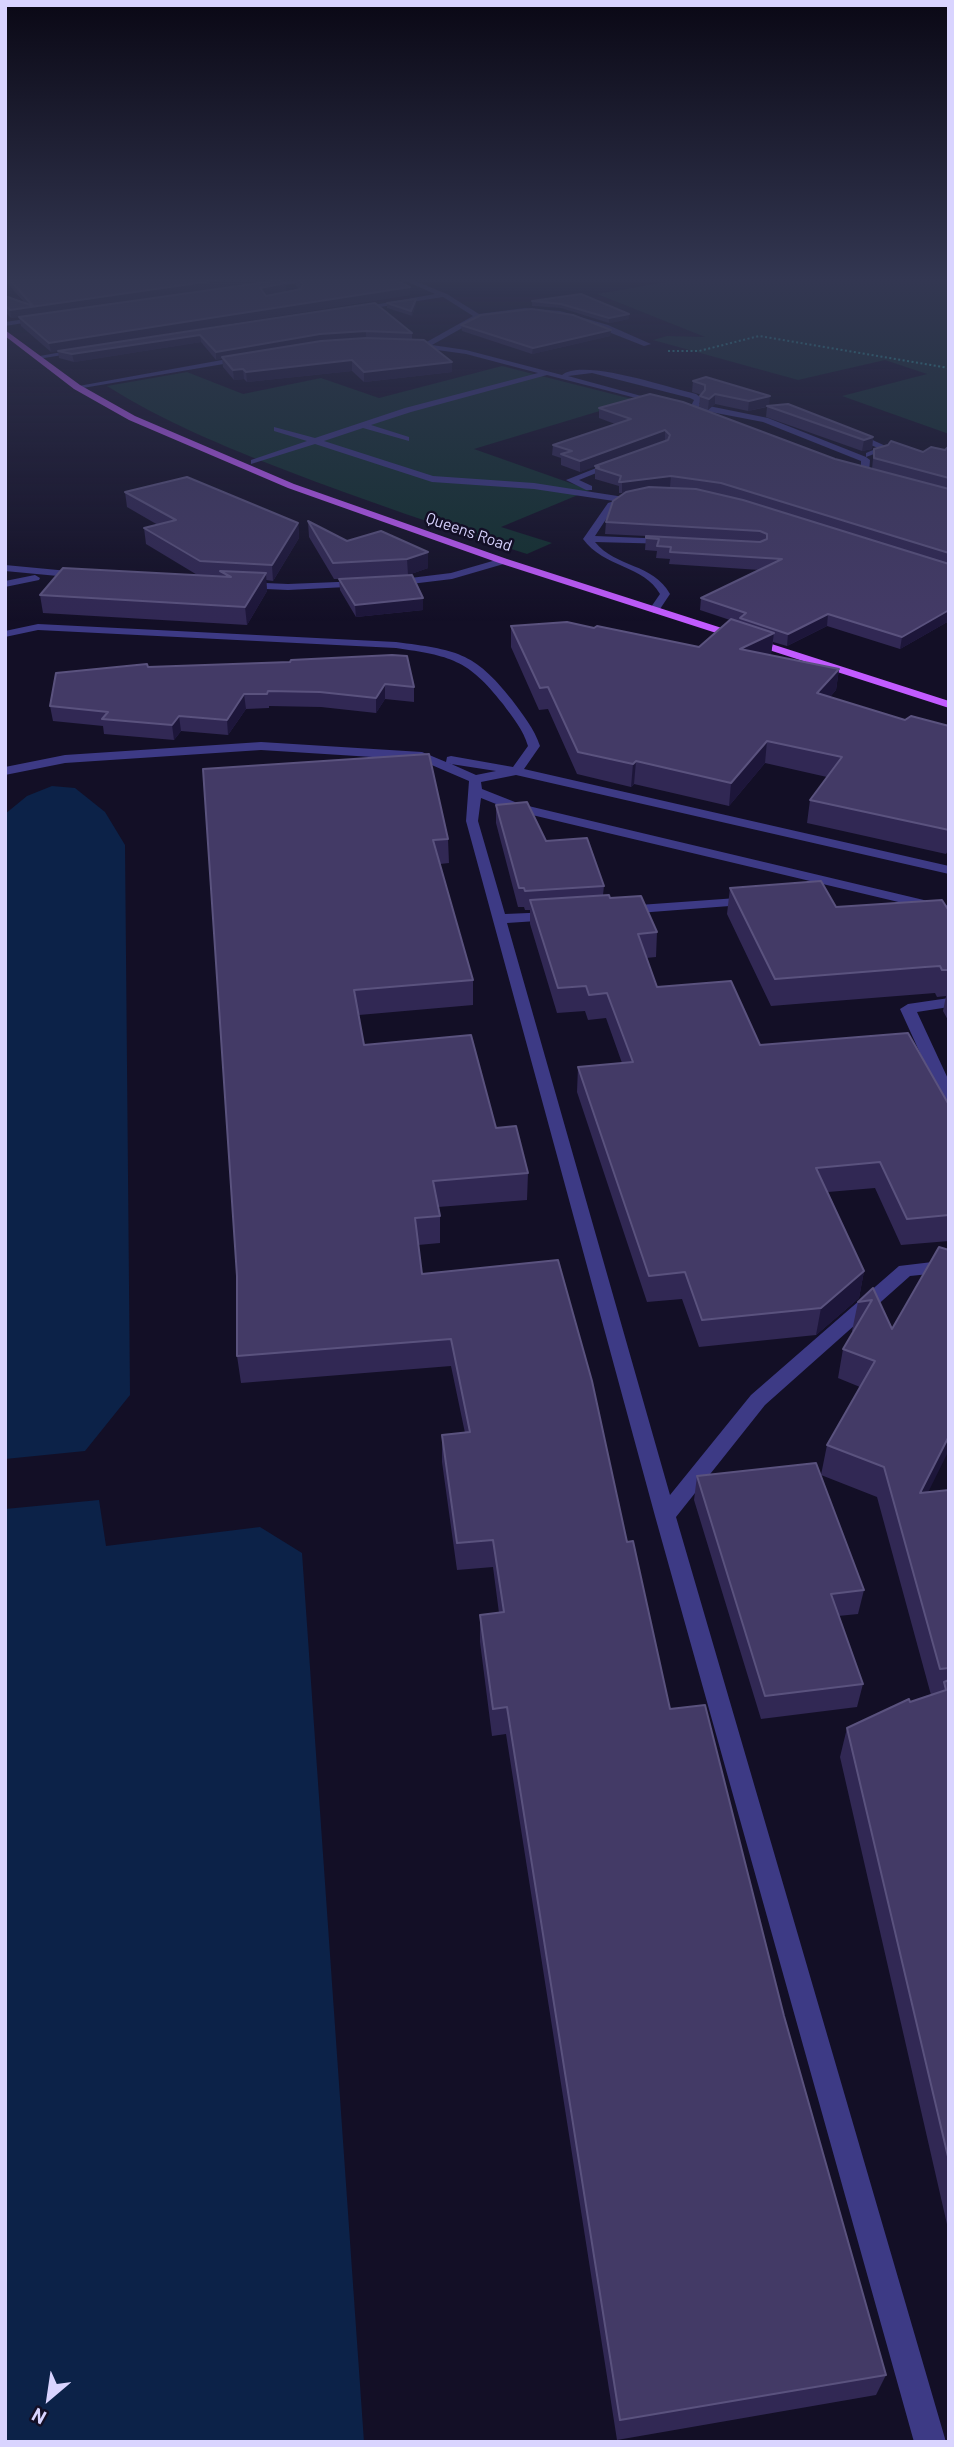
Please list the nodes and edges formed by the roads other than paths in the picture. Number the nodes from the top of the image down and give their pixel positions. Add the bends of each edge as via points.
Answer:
1 (88, 393) edge
2 (471, 393) edge
3 (626, 393) edge
4 (682, 393) edge
5 (673, 405) edge
6 (690, 407) junction
7 (769, 411) edge
8 (748, 415) junction
9 (728, 423) edge
10 (362, 425) junction
11 (276, 429) dead end
12 (844, 431) edge
13 (406, 439) dead end
14 (314, 441) junction
15 (862, 457) junction
16 (627, 459) edge
17 (254, 461) dead end
18 (850, 469) edge
19 (864, 473) junction
20 (875, 476) edge
21 (648, 494) edge
22 (624, 498) junction
23 (588, 539) junction
24 (676, 543) edge
25 (503, 561) junction
26 (8, 571) edge
27 (56, 575) junction
28 (92, 575) edge
29 (387, 583) edge
30 (5, 584) edge
31 (234, 584) edge
32 (374, 584) edge
33 (654, 610) junction
34 (5, 634) edge
35 (949, 705) edge
36 (422, 756) junction
37 (5, 771) edge
38 (516, 771) junction
39 (475, 785) junction
40 (949, 870) edge
41 (876, 892) junction
42 (821, 897) edge
43 (765, 900) edge
44 (949, 910) edge
45 (612, 911) edge
46 (570, 914) edge
47 (500, 919) junction
48 (949, 1002) edge
49 (949, 1099) edge
50 (949, 1266) edge
51 (666, 1516) junction
52 (930, 2442) edge

1 - 25 main road, Queens Road via 196,448
2 - 10 street
3 - 5 street
4 - 6 street via 699,399
6 - 8 street
6 - 9 street
7 - 8 street
8 - 15 street
10 - 13 street
10 - 14 street
11 - 14 street
12 - 15 street via 886,448
14 - 17 street
14 - 22 street via 432,479
15 - 19 street via 867,463
16 - 22 street via 570,480
18 - 19 street
19 - 20 street
21 - 22 street
22 - 23 street via 611,505
23 - 24 street
23 - 33 street via 603,555 661,584 665,594
25 - 29 street via 452,576
25 - 33 main road, Queens Road
26 - 27 street
27 - 28 street
27 - 30 street
31 - 32 street
33 - 35 main road, Queens Road
34 - 38 street via 38,627 396,645 437,651 461,658 487,676 529,731 534,746
36 - 37 street via 261,746 65,759
36 - 38 street
36 - 39 street
38 - 39 street
38 - 40 street
39 - 41 street via 516,807
39 - 47 street via 472,821
41 - 42 street
41 - 44 street
43 - 45 street
46 - 47 street
47 - 51 street
48 - 49 street via 908,1009
50 - 51 street via 905,1270 758,1400
51 - 52 street

